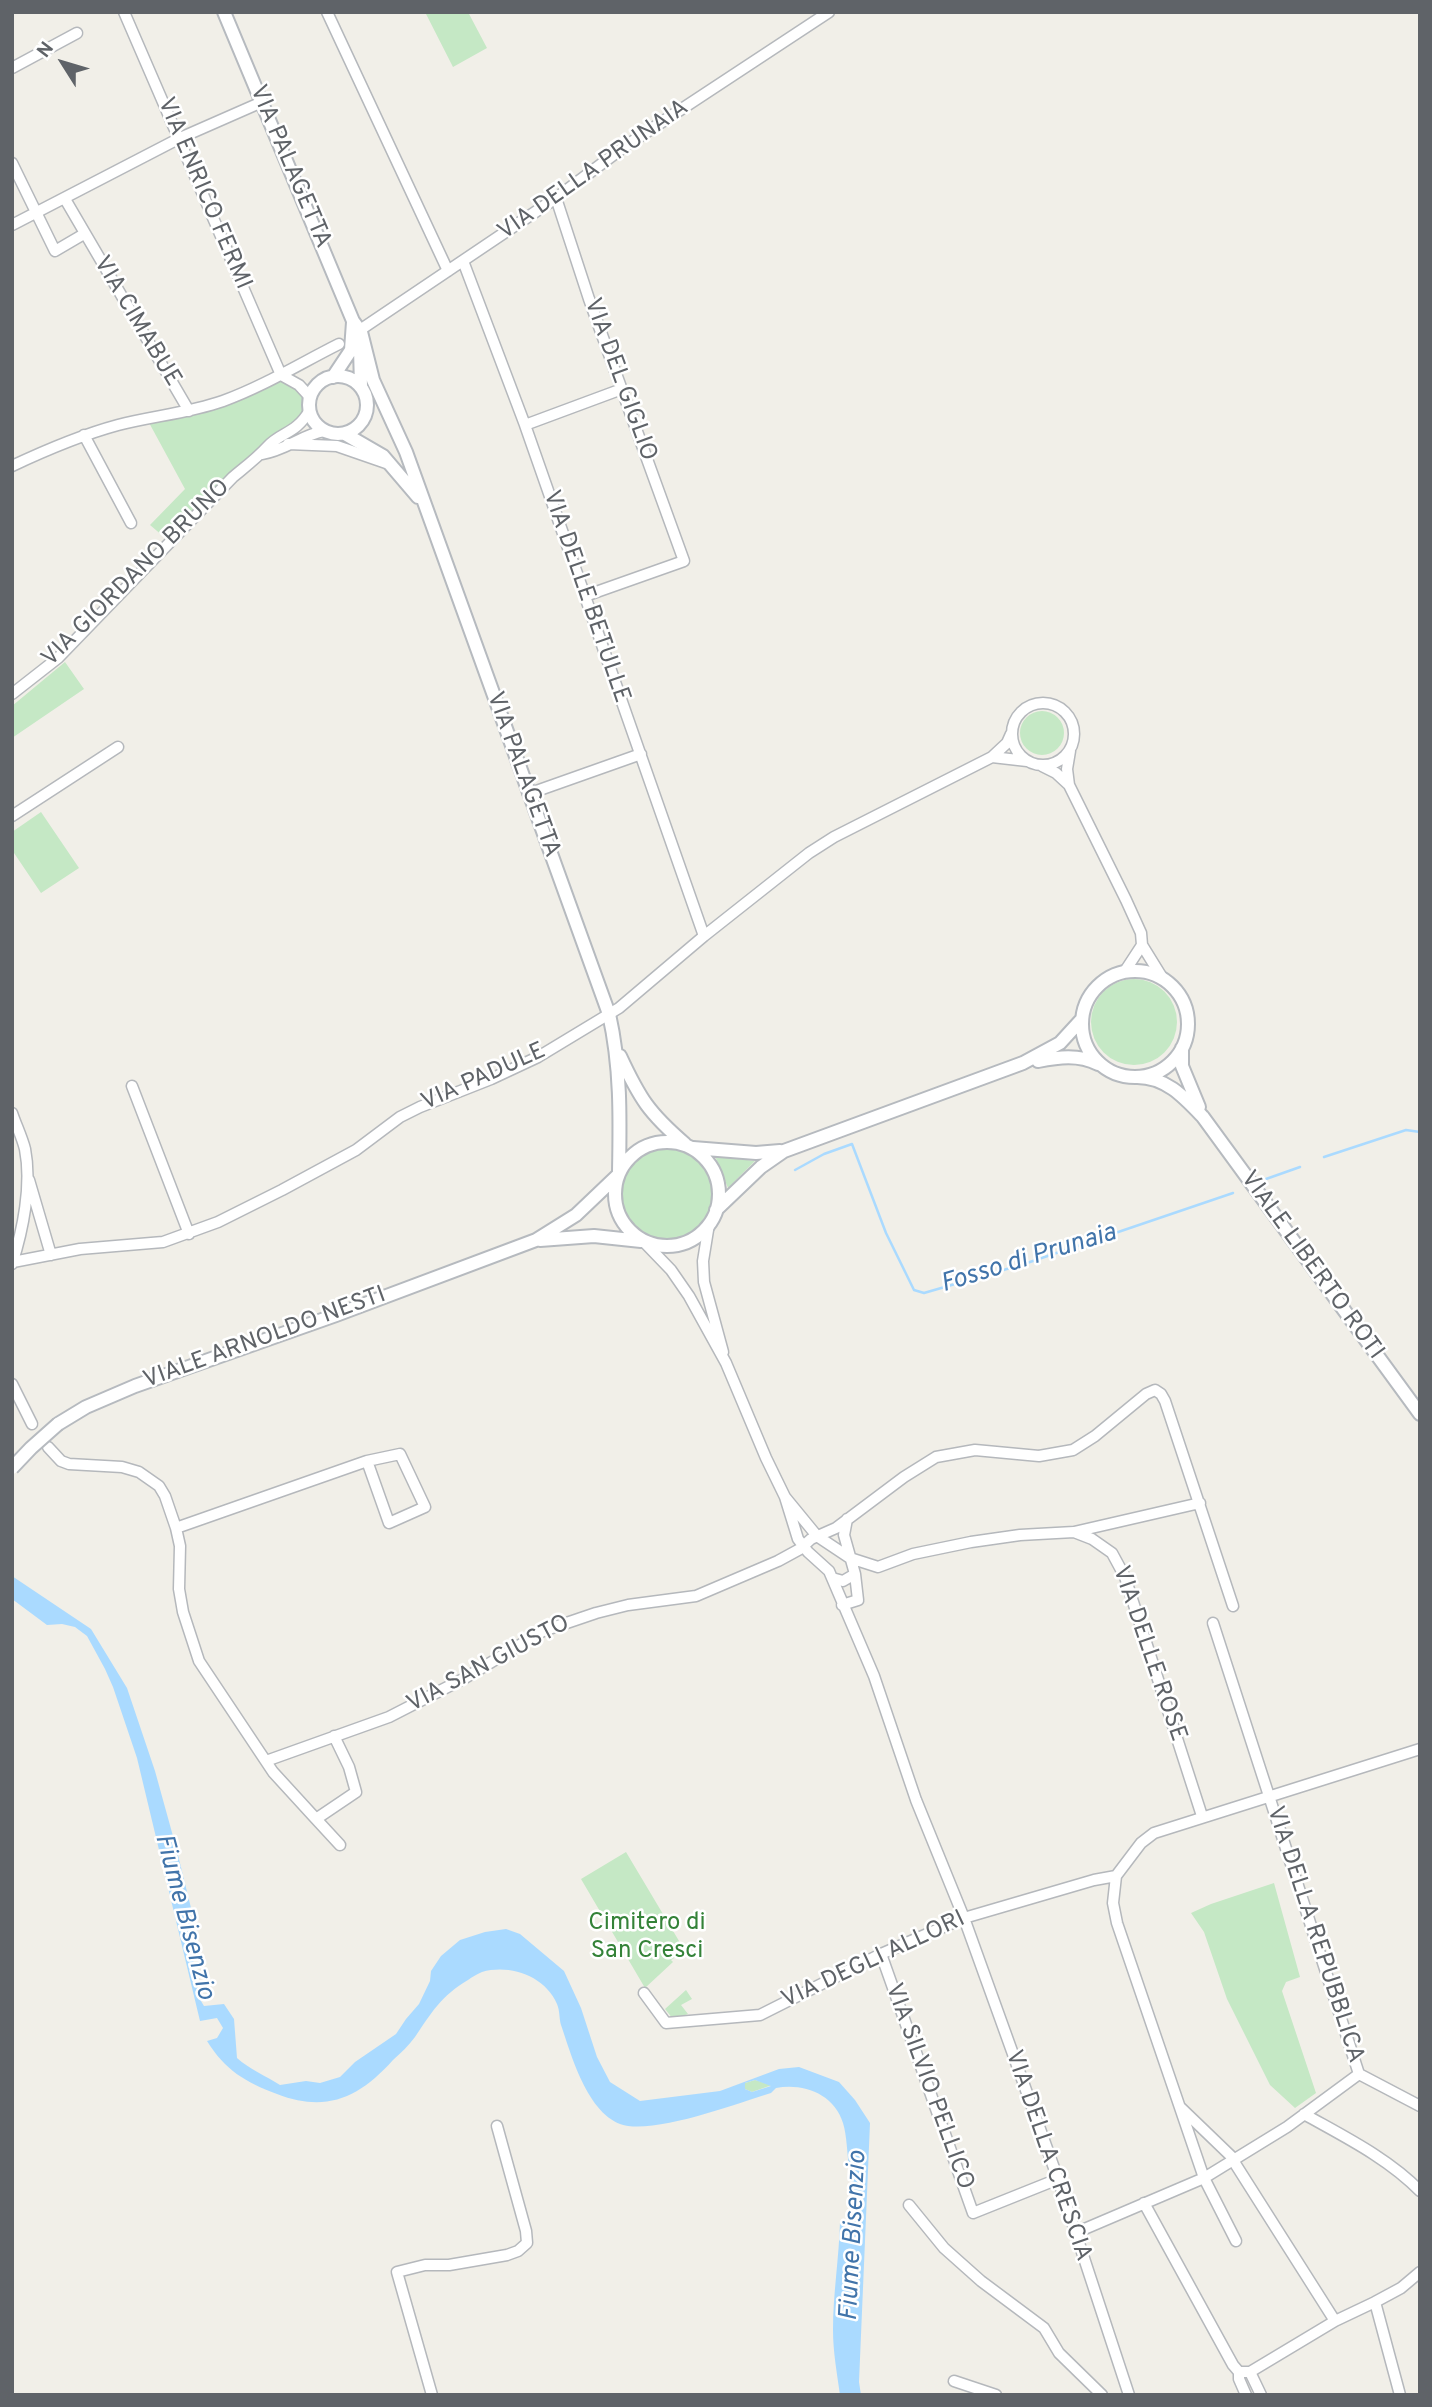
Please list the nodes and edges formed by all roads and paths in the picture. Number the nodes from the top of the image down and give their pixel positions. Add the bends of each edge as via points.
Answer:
1 (124, 12) edge
2 (224, 12) edge
3 (327, 12) edge
4 (829, 12) edge
5 (77, 33) dead end
6 (12, 68) edge
7 (262, 102) junction
8 (180, 138) junction
9 (12, 163) edge
10 (556, 198) junction
11 (65, 199) junction
12 (36, 212) junction
13 (12, 225) edge
14 (84, 234) junction
15 (463, 261) junction
16 (448, 271) junction
17 (358, 329) junction
18 (339, 344) dead end
19 (281, 375) junction
20 (333, 377) junction
21 (361, 386) junction
22 (622, 389) junction
23 (367, 401) junction
24 (310, 404) junction
25 (189, 411) junction
26 (395, 425) junction
27 (525, 425) junction
28 (324, 431) junction
29 (345, 433) junction
30 (84, 435) junction
31 (288, 444) junction
32 (262, 454) junction
33 (12, 466) edge
34 (393, 466) junction
35 (424, 506) junction
36 (131, 523) dead end
37 (585, 596) junction
38 (12, 694) edge
39 (1013, 730) junction
40 (118, 747) dead end
41 (1070, 751) junction
42 (641, 754) junction
43 (992, 757) junction
44 (1033, 763) junction
45 (1069, 785) junction
46 (528, 794) junction
47 (12, 816) edge
48 (704, 936) junction
49 (1142, 945) junction
50 (1125, 971) junction
51 (1163, 979) junction
52 (609, 1014) junction
53 (1082, 1019) junction
54 (616, 1046) junction
55 (1182, 1048) junction
56 (1023, 1063) junction
57 (1104, 1067) junction
58 (1137, 1077) junction
59 (132, 1086) dead end
60 (12, 1113) edge
61 (1203, 1117) junction
62 (689, 1146) junction
63 (784, 1151) junction
64 (26, 1169) junction
65 (619, 1173) junction
66 (716, 1210) junction
67 (709, 1224) junction
68 (189, 1234) junction
69 (536, 1240) junction
70 (644, 1242) junction
71 (51, 1255) junction
72 (13, 1263) edge
73 (726, 1363) junction
74 (12, 1384) edge
75 (1420, 1414) edge
76 (32, 1424) dead end
77 (48, 1447) dead end
78 (367, 1461) junction
79 (12, 1468) edge
80 (785, 1497) junction
81 (1200, 1503) junction
82 (848, 1519) junction
83 (176, 1528) junction
84 (1074, 1532) junction
85 (817, 1536) junction
86 (803, 1547) junction
87 (850, 1558) junction
88 (855, 1574) junction
89 (832, 1578) junction
90 (842, 1605) junction
91 (1233, 1606) dead end
92 (1213, 1623) dead end
93 (334, 1736) junction
94 (1420, 1749) edge
95 (266, 1761) junction
96 (1269, 1796) junction
97 (1202, 1816) junction
98 (316, 1819) junction
99 (340, 1845) dead end
100 (1116, 1876) junction
101 (964, 1918) junction
102 (881, 1954) junction
103 (644, 1993) dead end
104 (1359, 2074) junction
105 (1179, 2106) junction
106 (1420, 2106) edge
107 (1304, 2114) junction
108 (497, 2126) dead end
109 (1234, 2159) junction
110 (1203, 2178) junction
111 (1058, 2179) junction
112 (1420, 2191) edge
113 (1144, 2203) junction
114 (909, 2205) dead end
115 (1075, 2233) junction
116 (1236, 2241) dead end
117 (1420, 2272) edge
118 (1375, 2302) junction
119 (1335, 2321) junction
120 (1245, 2372) junction
121 (954, 2381) dead end
122 (432, 2395) edge
123 (996, 2395) edge
124 (1102, 2395) edge
125 (1129, 2395) edge
126 (1247, 2395) edge
127 (1261, 2395) edge
128 (1400, 2395) edge

1 - 8 street, VIA ENRICO FERMI
2 - 7 street, VIA PALAGETTA
3 - 16 street
4 - 10 street, VIA DELLA PRUNAIA via 624,147
5 - 6 street
7 - 8 street
7 - 17 street, VIA PALAGETTA
8 - 11 street
8 - 19 street, VIA ENRICO FERMI
9 - 12 street, VIA CIMABUE
10 - 15 street, VIA DELLA PRUNAIA
10 - 22 street, VIA DEL GIGLIO
11 - 12 street
11 - 14 street, VIA CIMABUE
12 - 13 street
12 - 14 street, VIA CIMABUE via 55,251
14 - 25 street, VIA CIMABUE
15 - 16 street, VIA DELLA PRUNAIA
15 - 27 street, VIA DELLE BETULLE
16 - 17 street, VIA DELLA PRUNAIA
17 - 20 street
17 - 21 street, VIA PALAGETTA
17 - 26 street, VIA PALAGETTA via 370,371
18 - 19 street
19 - 24 street via 299,385
19 - 25 street
20 - 21 street via 348,378
20 - 24 street via 320,383
21 - 23 street, VIA PALAGETTA
22 - 27 street
22 - 37 street, VIA DEL GIGLIO via 684,561
23 - 26 street, VIA PALAGETTA
23 - 29 street via 363,421
24 - 28 street via 314,422
24 - 32 street, VIA GIORDANO BRUNO via 296,428
25 - 30 street
26 - 35 street, VIA PALAGETTA
27 - 37 street, VIA DELLE BETULLE
28 - 29 street, VIA PALAGETTA
28 - 31 street, VIA GIORDANO BRUNO
29 - 34 street, VIA PALAGETTA
30 - 33 street
30 - 36 street
31 - 32 street, VIA GIORDANO BRUNO
31 - 34 street, VIA GIORDANO BRUNO via 337,446
32 - 38 street, VIA GIORDANO BRUNO via 233,477 58,658
34 - 35 street, VIA PALAGETTA
35 - 46 street, VIA PALAGETTA
37 - 42 street, VIA DELLE BETULLE
39 - 41 street via 1027,708 1054,705 1073,724
39 - 43 street
39 - 44 street via 1016,748
40 - 47 street
41 - 44 street via 1056,762
41 - 45 street
42 - 46 street
42 - 48 street, VIA DELLE BETULLE
43 - 44 street
43 - 48 street, VIA PADULE via 834,837
44 - 45 street via 1056,772
45 - 49 street via 1126,900
46 - 52 street, VIA PALAGETTA
48 - 52 street, VIA PADULE
49 - 50 street
49 - 51 street
50 - 51 street via 1147,972
50 - 53 street via 1095,988
51 - 55 street via 1176,990 1186,1010
52 - 54 street, VIA PALAGETTA
52 - 68 street, VIA PADULE via 538,1057 410,1112 356,1150
53 - 56 street via 1060,1043
53 - 57 street via 1087,1048
54 - 62 street, VIA PALAGETTA via 649,1111
54 - 65 street, VIA PALAGETTA
55 - 58 street via 1164,1068
55 - 61 street, VIALE LIBERTO ROTI via 1183,1070
56 - 57 street via 1073,1057
56 - 63 street
57 - 58 street
58 - 61 street, VIALE LIBERTO ROTI via 1170,1086
59 - 68 street
60 - 64 street
61 - 75 street, VIALE LIBERTO ROTI
62 - 63 street
62 - 65 street via 667,1141 648,1145 631,1155
62 - 66 street, VIA PALAGETTA via 716,1174 720,1198
63 - 66 street
64 - 71 street
64 - 72 street
65 - 69 street, VIALE ARNOLDO NESTI via 576,1214
65 - 70 street, VIA PALAGETTA via 616,1208 625,1226
66 - 67 street, VIA PALAGETTA
67 - 70 street, VIA PALAGETTA via 679,1244
67 - 73 street, VIA PALAGETTA via 704,1282
68 - 71 street, VIA PADULE via 163,1242
69 - 70 street, VIALE ARNOLDO NESTI via 594,1236
69 - 79 street, VIALE ARNOLDO NESTI, bridge via 86,1407 58,1424
70 - 73 street, VIA PALAGETTA via 684,1287
71 - 72 street, VIA PADULE
73 - 80 street, VIA PALAGETTA
74 - 76 street
77 - 83 street via 69,1464 122,1467 153,1480 166,1496
78 - 78 street via 400,1454 425,1507 389,1523
78 - 83 street
80 - 85 street, VIA PALAGETTA
80 - 86 street, VIA PALAGETTA
81 - 82 street, VIA SAN GIUSTO via 1165,1401 1154,1391 1073,1450 1039,1456 975,1450 944,1455 919,1467
81 - 84 street
81 - 91 street
82 - 85 street, VIA SAN GIUSTO
82 - 87 street via 845,1535
83 - 95 street via 179,1589 199,1661
84 - 87 street, VIA DELLE ROSE via 971,1542 914,1554 880,1567
84 - 97 street, VIA DELLE ROSE via 1099,1543 1120,1564
85 - 86 street, VIA SAN GIUSTO
85 - 87 street
86 - 89 street via 827,1567
86 - 93 street, VIA SAN GIUSTO via 696,1596 628,1605 543,1631 389,1717
87 - 88 street
88 - 89 street via 843,1581
88 - 90 street via 858,1600
89 - 90 street
90 - 101 street via 874,1676 916,1800
92 - 96 street, VIA DELLA REPUBBLICA
93 - 95 street, VIA SAN GIUSTO
93 - 98 street via 355,1792
94 - 96 street
95 - 98 street
96 - 97 street
96 - 104 street, VIA DELLA REPUBBLICA
97 - 100 street via 1150,1835
98 - 99 street
100 - 101 street, VIA DEGLI ALLORI
100 - 105 street via 1113,1903 1117,1923
101 - 102 street, VIA DEGLI ALLORI
101 - 111 street, VIA DELLA CRESCIA
102 - 103 street, VIA DEGLI ALLORI via 760,2015 744,2018 666,2022
102 - 111 street, VIA SILVIO PELLICO via 973,2213
104 - 106 street, VIA DELLA REPUBBLICA
104 - 107 street, VIA DELLA REPUBBLICA
105 - 109 street
105 - 110 street
107 - 109 street, VIA DELLA REPUBBLICA
107 - 112 street via 1378,2158
108 - 122 street via 527,2243 507,2255 397,2272
109 - 110 street, VIA DELLA REPUBBLICA
109 - 119 street
110 - 113 street, VIA DELLA REPUBBLICA
110 - 116 street
111 - 115 street, VIA DELLA CRESCIA
113 - 115 street, VIA DELLA REPUBBLICA
113 - 120 street via 1233,2365
114 - 124 street via 944,2248 1044,2328 1059,2353
115 - 125 street, VIA DELLA CRESCIA
117 - 118 street
118 - 119 street
118 - 128 street
119 - 120 street
120 - 126 street via 1239,2379
120 - 127 street
121 - 123 street

